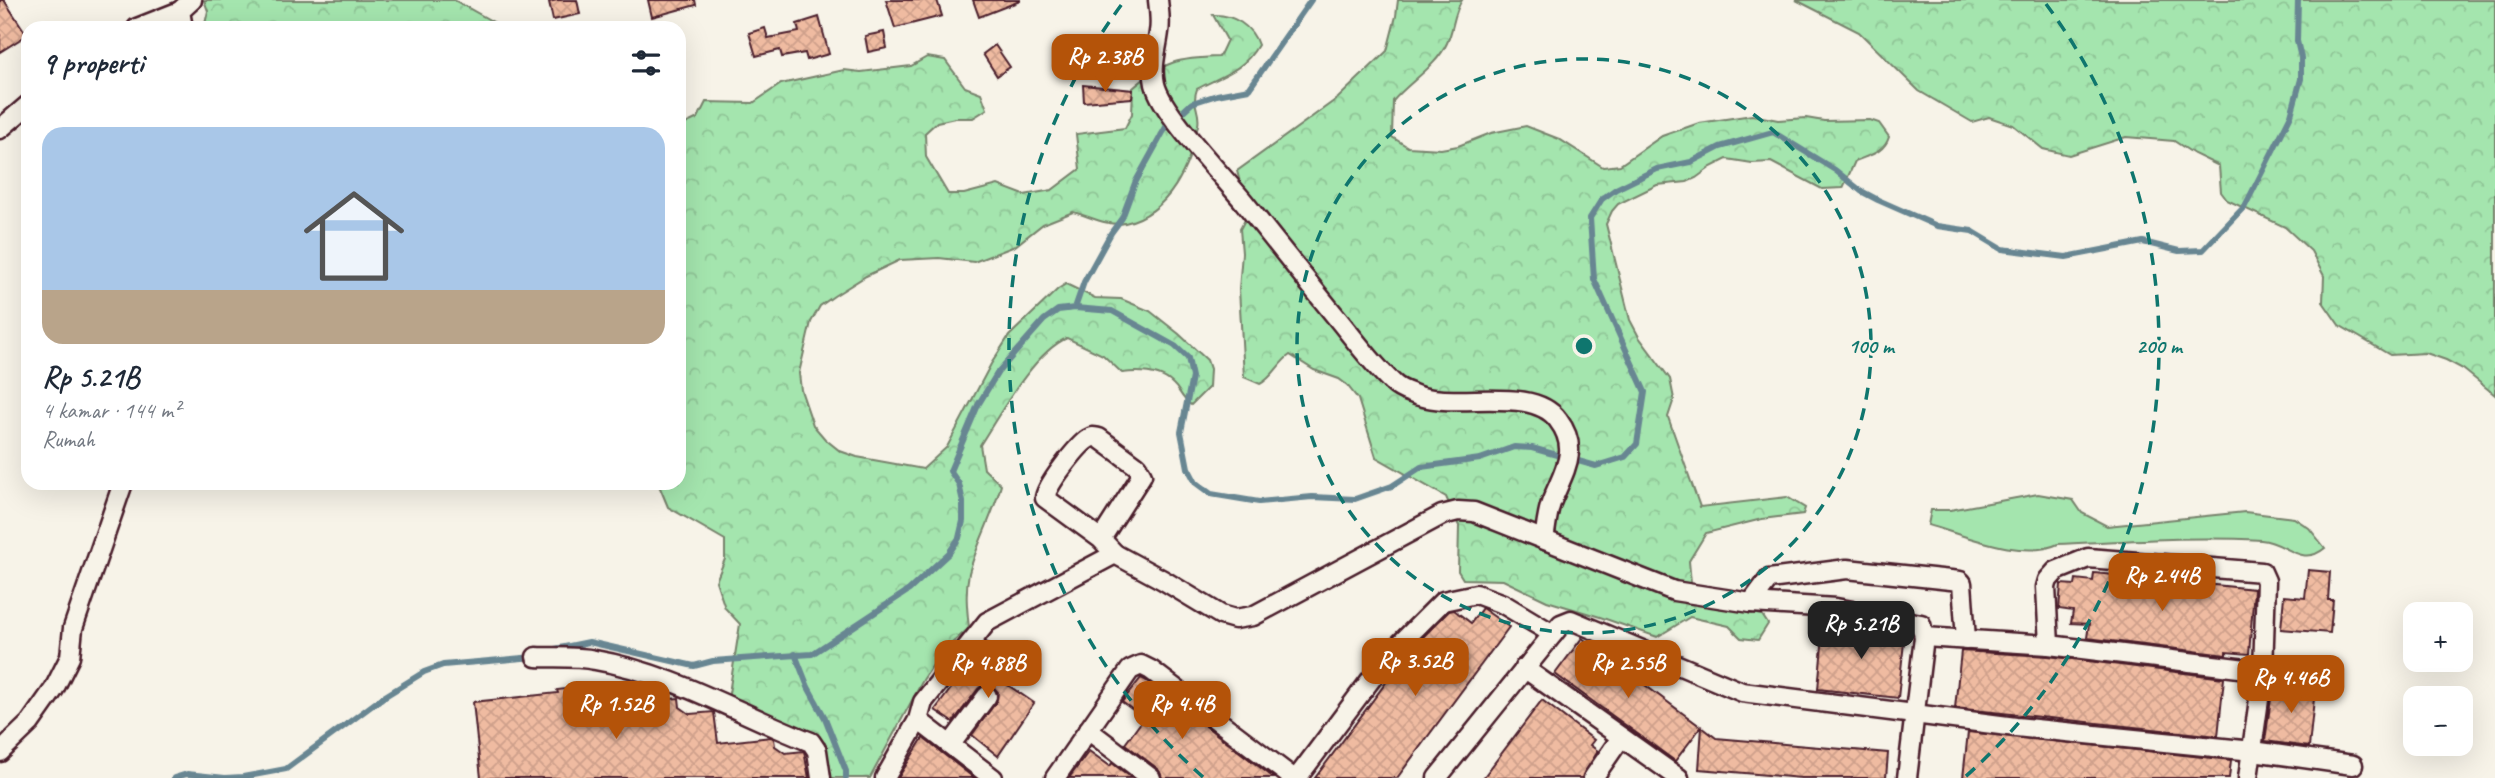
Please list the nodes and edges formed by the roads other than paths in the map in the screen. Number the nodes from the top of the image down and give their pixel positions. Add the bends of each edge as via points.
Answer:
1 (1158, 0) edge
2 (185, 13) edge
3 (159, 21) edge
4 (1155, 63) junction
5 (1118, 69) dead end
6 (21, 111) edge
7 (0, 129) edge
8 (121, 490) edge
9 (1101, 539) junction
10 (1544, 540) junction
11 (1115, 554) junction
12 (1751, 603) junction
13 (1553, 634) junction
14 (1924, 637) junction
15 (1966, 640) junction
16 (2049, 645) junction
17 (536, 657) dead end
18 (1524, 668) junction
19 (2263, 671) junction
20 (2329, 679) dead end
21 (987, 696) dead end
22 (1915, 713) junction
23 (918, 720) junction
24 (1088, 730) junction
25 (1620, 738) junction
26 (951, 744) junction
27 (2253, 751) junction
28 (0, 752) edge
29 (2353, 765) dead end
30 (821, 778) edge
31 (885, 778) edge
32 (993, 778) edge
33 (1055, 778) edge
34 (1151, 778) edge
35 (1295, 778) edge
36 (1437, 778) edge
37 (1593, 778) edge
38 (1679, 778) edge
39 (1907, 778) edge
40 (2248, 778) edge

1 - 4 street
2 - 3 street
4 - 5 lane via 1141,61
4 - 10 street via 1155,85 1167,108 1394,384 1413,395 1445,400 1515,400 1548,408 1568,435 1569,455 1549,507
6 - 7 street
8 - 28 street via 73,628 70,657 30,723
9 - 9 street via 1045,498 1048,486 1094,437 1137,466 1142,475
9 - 11 street
10 - 11 street via 1474,512 1442,515 1253,616 1234,619
10 - 12 street via 1674,592
11 - 23 street via 987,622 923,702
12 - 14 street via 1860,612 1921,624
12 - 15 street via 1769,579 1812,572 1847,569 1960,581
13 - 18 street
13 - 22 street via 1565,620 1571,620 1742,692
13 - 35 street via 1503,604 1476,594 1443,601 1390,654
14 - 15 street
14 - 22 street
15 - 16 street
16 - 19 street
16 - 19 street via 2048,580 2056,571 2088,558 2262,572 2266,581
17 - 30 street via 592,659 686,687 811,742
18 - 25 street
18 - 36 street
19 - 20 street
19 - 27 street
21 - 26 street
22 - 27 street
22 - 39 street
23 - 26 street
23 - 31 street
24 - 33 street
24 - 34 street
24 - 35 street via 1130,670 1141,665
25 - 37 street
25 - 38 street
26 - 32 street
27 - 29 street
27 - 40 street

